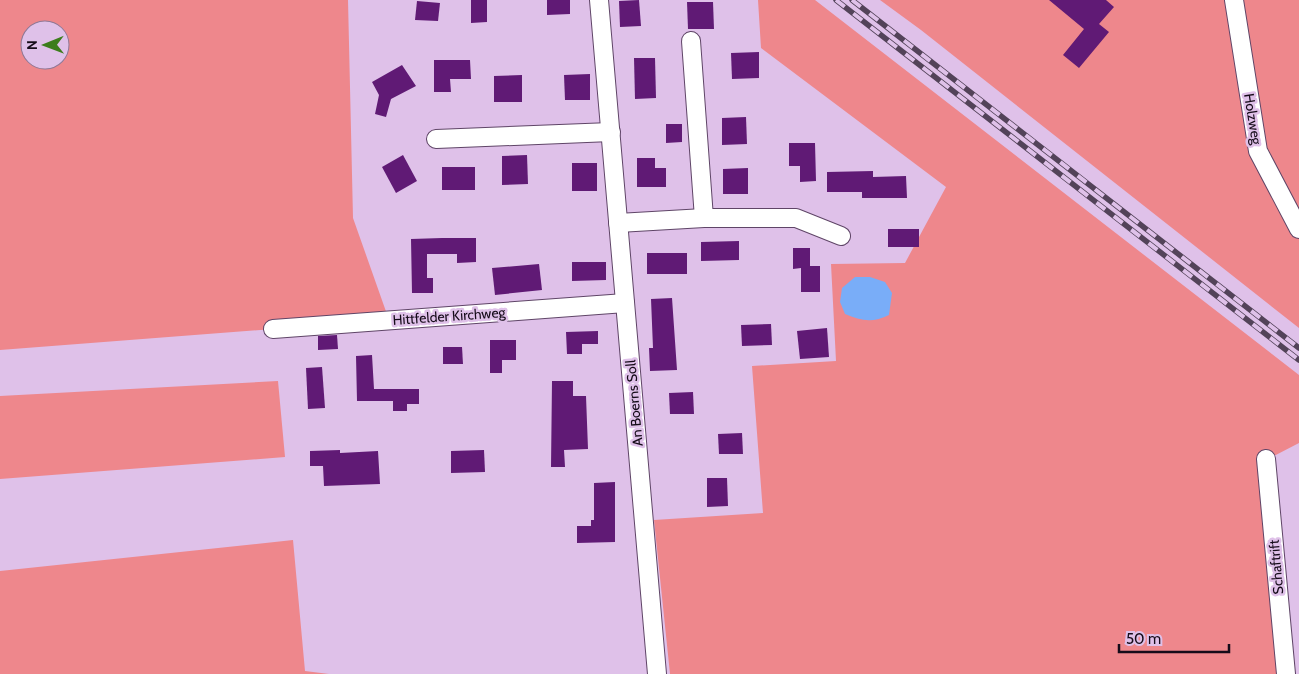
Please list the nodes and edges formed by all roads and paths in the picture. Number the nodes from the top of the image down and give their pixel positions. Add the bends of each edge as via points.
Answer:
1 (599, 0) edge
2 (1234, 0) edge
3 (691, 41) dead end
4 (611, 132) junction
5 (436, 139) dead end
6 (704, 218) junction
7 (618, 223) junction
8 (1299, 229) edge
9 (841, 236) dead end
10 (625, 303) junction
11 (274, 329) dead end
12 (1266, 459) dead end
13 (657, 674) edge
14 (1286, 674) edge

1 - 4 street, An Boerns Soll
2 - 8 street, Holzweg via 1258,151
3 - 6 street
4 - 5 street
4 - 7 street, An Boerns Soll
6 - 7 street
6 - 9 street via 796,218
7 - 10 street, An Boerns Soll
10 - 11 street, Hittfelder Kirchweg
10 - 13 street, An Boerns Soll
12 - 14 street, Schaftrift

